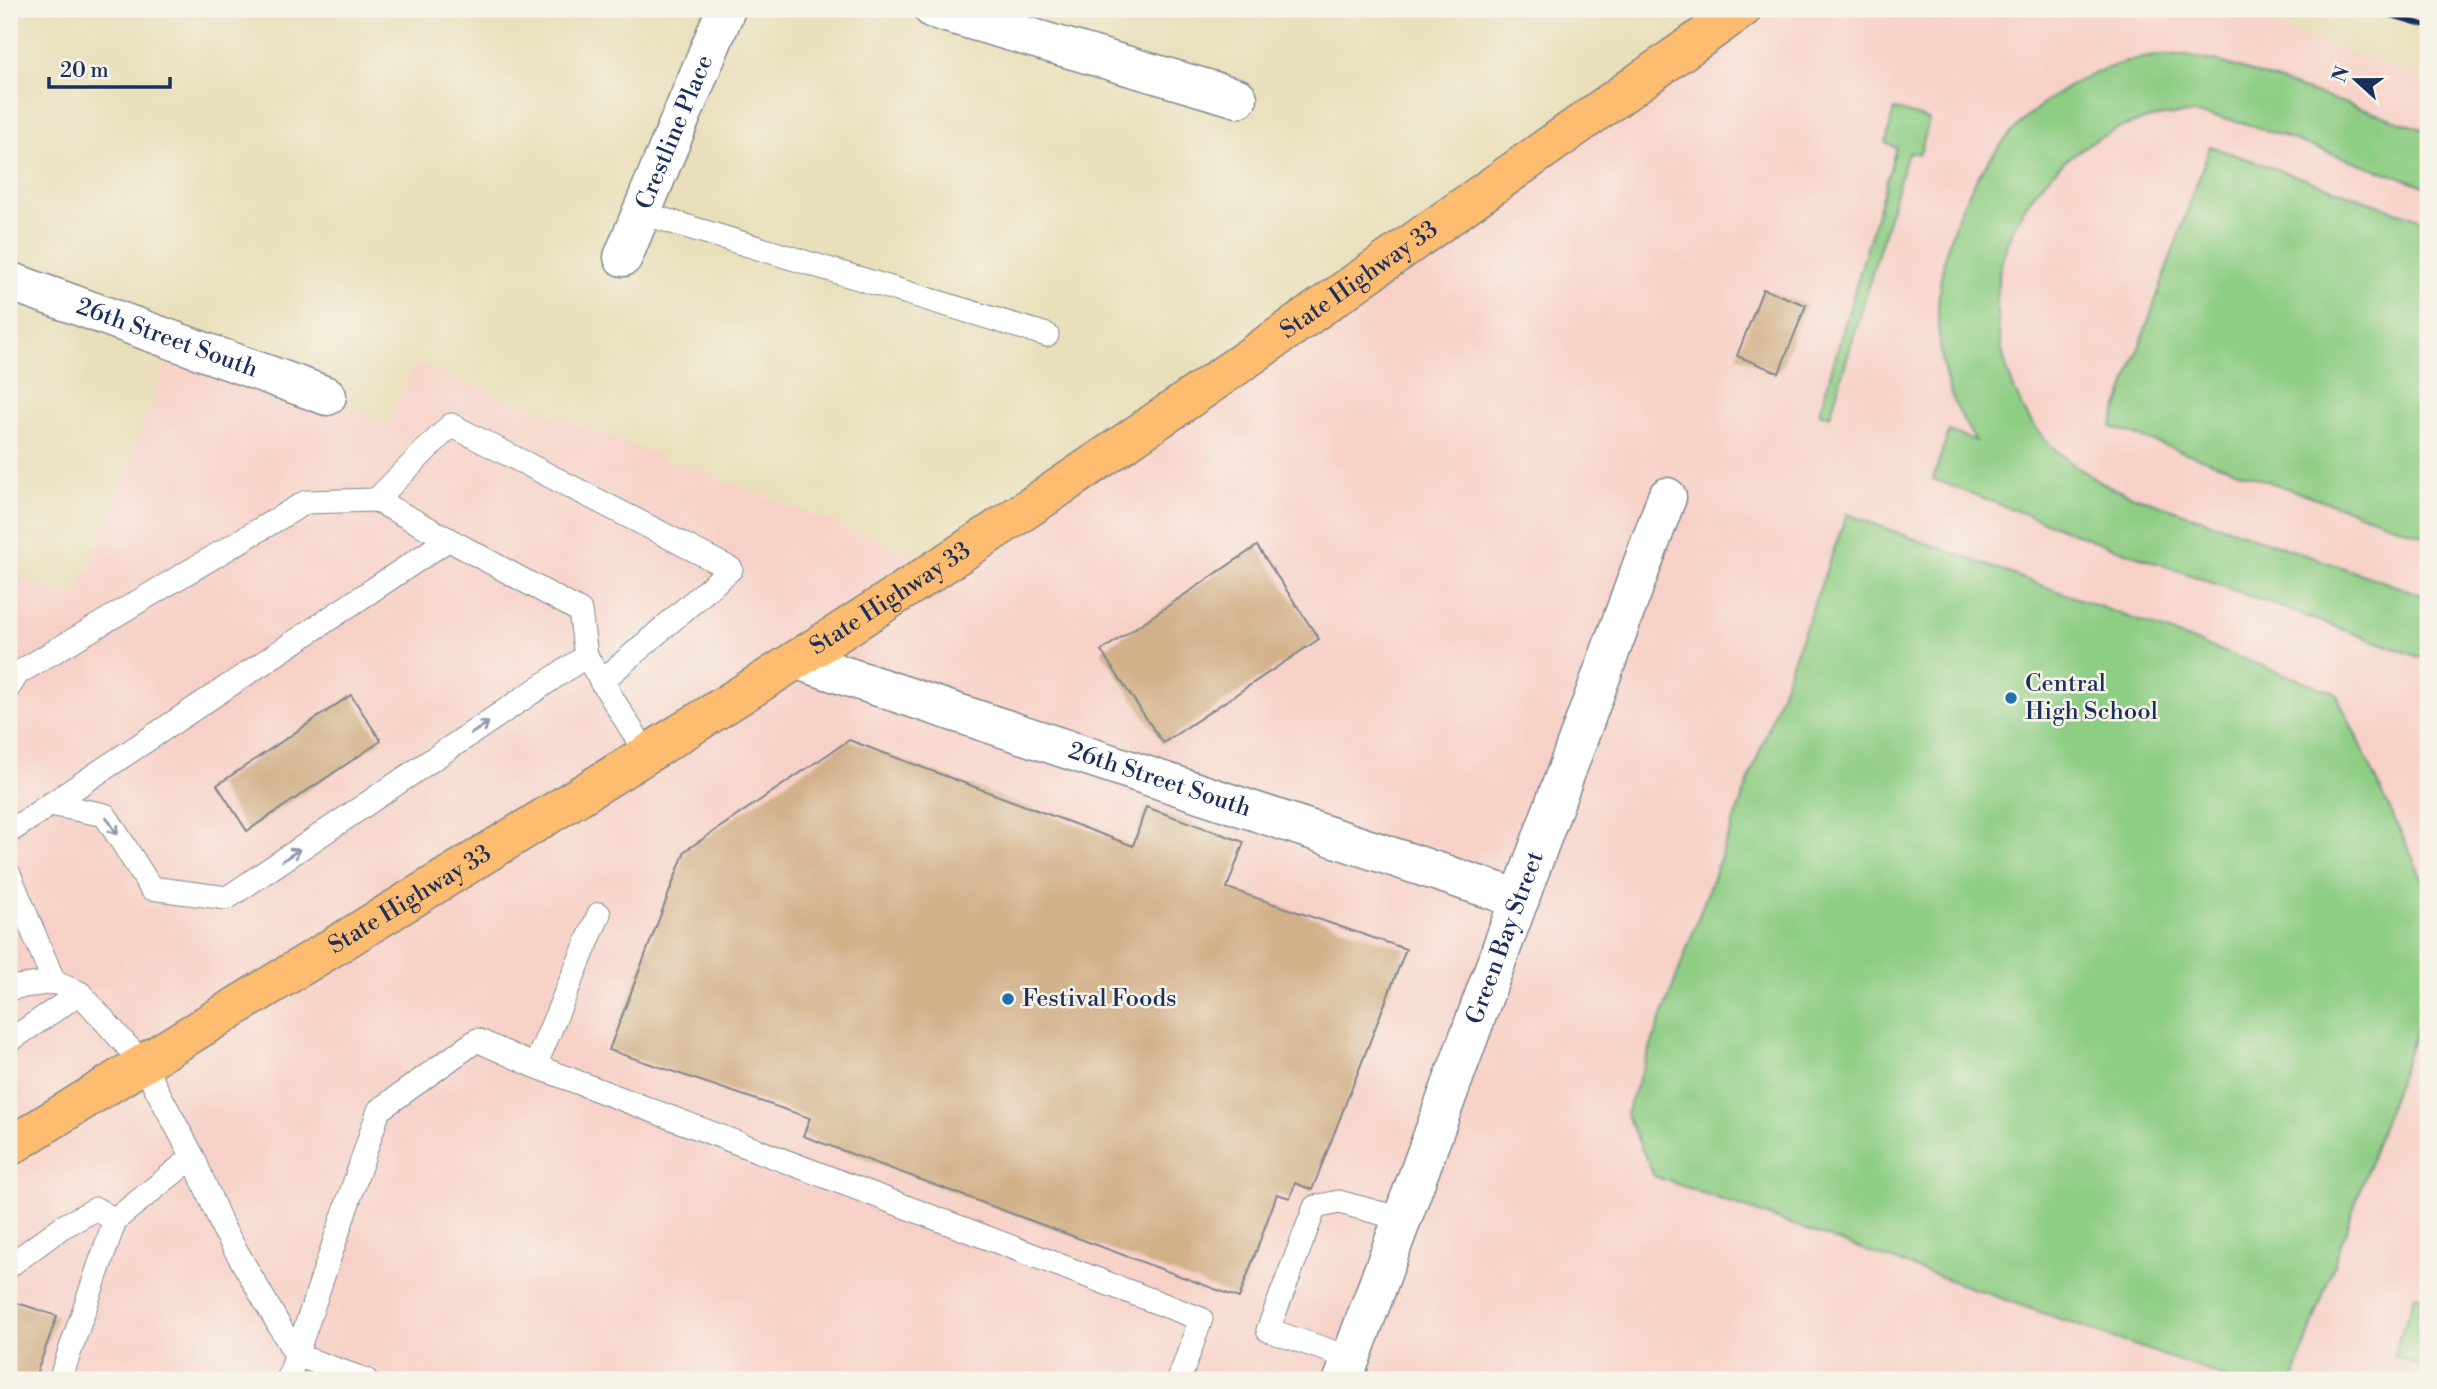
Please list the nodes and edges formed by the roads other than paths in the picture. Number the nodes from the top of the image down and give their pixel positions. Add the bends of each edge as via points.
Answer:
1 (726, 9) edge
2 (933, 9) edge
3 (1742, 9) edge
4 (1238, 98) dead end
5 (642, 213) junction
6 (623, 257) dead end
7 (9, 281) edge
8 (1047, 335) dead end
9 (327, 396) dead end
10 (1667, 497) dead end
11 (376, 500) junction
12 (450, 539) junction
13 (586, 656) junction
14 (797, 660) junction
15 (12, 676) edge
16 (601, 682) junction
17 (646, 753) junction
18 (50, 804) junction
19 (9, 832) edge
20 (11, 883) edge
21 (1520, 899) junction
22 (598, 914) dead end
23 (54, 982) junction
24 (9, 988) edge
25 (80, 993) junction
26 (9, 1041) edge
27 (143, 1064) junction
28 (535, 1066) junction
29 (9, 1147) edge
30 (193, 1157) junction
31 (1402, 1219) junction
32 (114, 1220) junction
33 (9, 1266) edge
34 (296, 1355) junction
35 (1347, 1369) edge
36 (60, 1380) edge
37 (288, 1380) edge
38 (366, 1380) edge
39 (1179, 1380) edge

1 - 5 street, Crestline Place
2 - 4 street
3 - 14 main road, State Highway 33 via 1230,371
5 - 6 street, Crestline Place
5 - 8 lane
7 - 9 street, 26th Street South
10 - 21 street, Green Bay Street
11 - 12 lane
11 - 15 lane via 306,502
11 - 16 lane via 451,425 731,569
12 - 13 lane via 580,611
12 - 18 lane
13 - 16 lane
18 -> 13 lane via 105,815 151,888 227,898
14 - 17 main road, State Highway 33
14 - 21 street, 26th Street South
16 - 17 lane
17 - 27 main road, State Highway 33
18 - 19 lane
20 - 23 lane
21 - 31 street, Green Bay Street
22 - 28 lane
23 - 24 lane
23 - 25 lane
25 - 26 lane
25 - 27 lane
27 - 29 main road, State Highway 33
27 - 30 lane
28 - 34 lane via 477,1040 379,1110
28 - 39 lane via 1201,1319
30 - 32 lane
30 - 34 lane via 223,1228
31 - 35 street, Green Bay Street
31 - 35 lane via 1339,1202 1315,1208 1268,1330
32 - 33 lane via 96,1209 62,1227
32 - 36 lane
34 - 37 lane
34 - 38 lane

